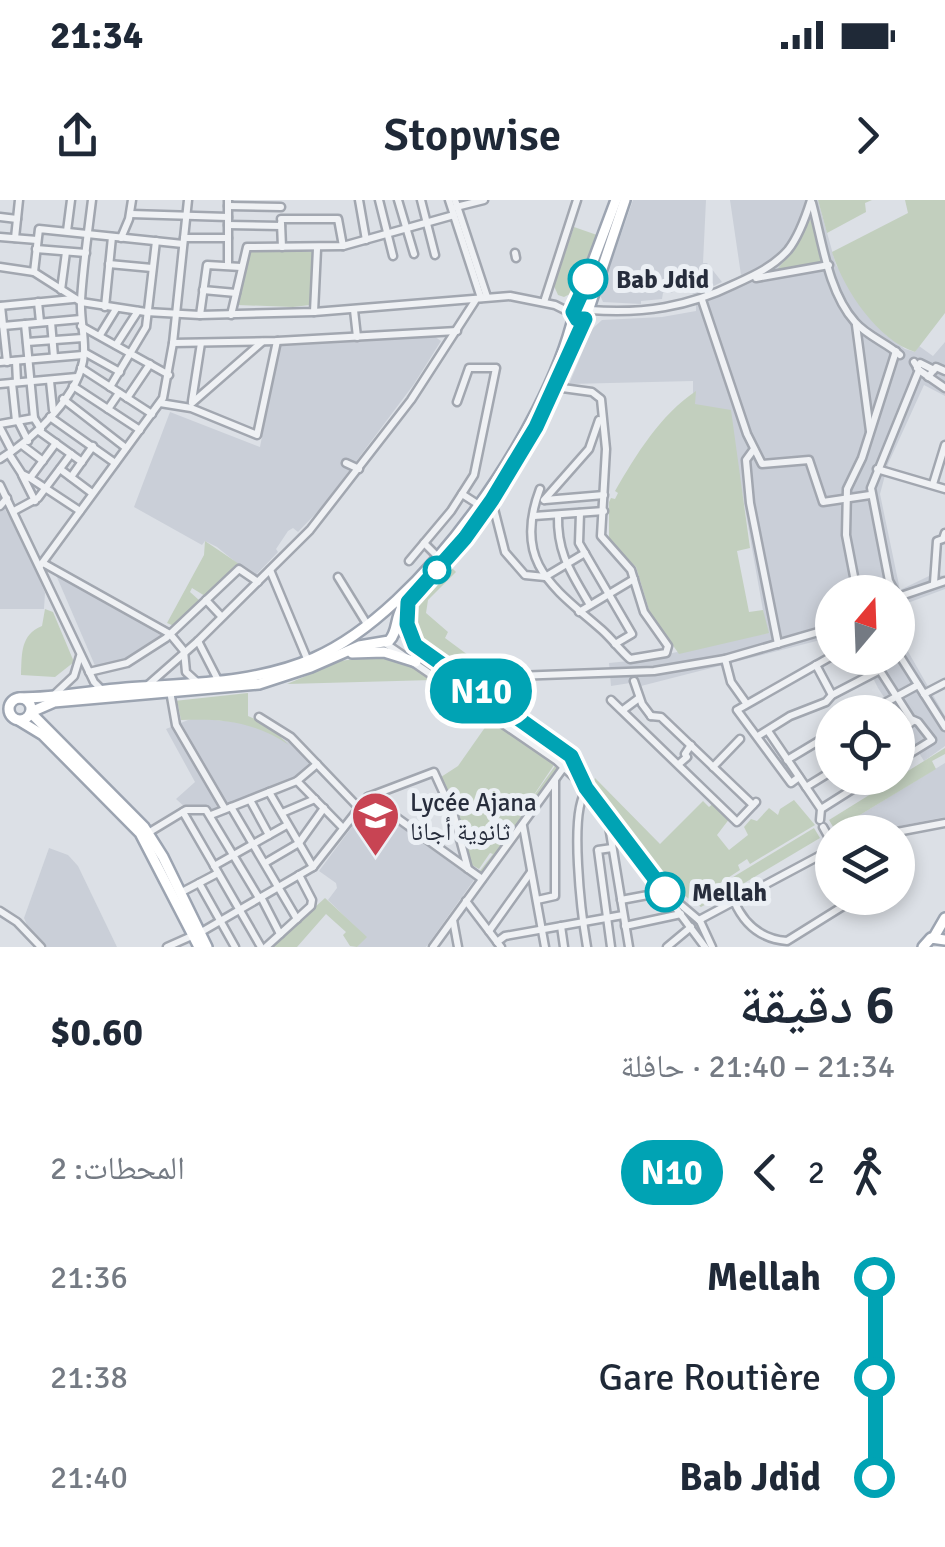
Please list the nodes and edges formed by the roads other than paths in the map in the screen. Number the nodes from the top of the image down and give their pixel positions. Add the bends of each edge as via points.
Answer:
1 (19, 200) edge
2 (71, 200) edge
3 (92, 200) edge
4 (132, 200) edge
5 (188, 200) edge
6 (379, 200) edge
7 (398, 200) edge
8 (420, 200) edge
9 (484, 200) edge
10 (576, 200) edge
11 (616, 200) edge
12 (625, 200) edge
13 (362, 201) edge
14 (812, 201) edge
15 (228, 203) edge
16 (281, 204) edge
17 (453, 206) edge
18 (130, 214) junction
19 (0, 217) edge
20 (186, 218) junction
21 (17, 219) junction
22 (228, 221) junction
23 (281, 223) junction
24 (427, 224) junction
25 (408, 228) junction
26 (67, 232) junction
27 (387, 234) junction
28 (88, 235) junction
29 (0, 237) edge
30 (116, 237) junction
31 (15, 238) junction
32 (228, 238) junction
33 (366, 240) junction
34 (156, 241) junction
35 (184, 241) junction
36 (36, 244) junction
37 (343, 246) junction
38 (282, 247) junction
39 (317, 248) junction
40 (66, 252) junction
41 (86, 254) junction
42 (414, 254) dead end
43 (435, 255) dead end
44 (392, 256) dead end
45 (109, 264) junction
46 (228, 265) junction
47 (241, 266) junction
48 (829, 266) junction
49 (0, 268) edge
50 (152, 268) junction
51 (34, 272) junction
52 (746, 280) junction
53 (203, 290) junction
54 (61, 291) junction
55 (236, 293) junction
56 (481, 298) junction
57 (702, 300) junction
58 (77, 301) junction
59 (38, 302) junction
60 (544, 302) junction
61 (1, 306) edge
62 (105, 308) junction
63 (116, 309) junction
64 (354, 310) junction
65 (575, 310) junction
66 (142, 312) junction
67 (314, 312) junction
68 (176, 314) junction
69 (231, 314) junction
70 (588, 314) junction
71 (200, 315) junction
72 (40, 322) junction
73 (51, 322) junction
74 (81, 323) junction
75 (856, 323) junction
76 (25, 324) junction
77 (4, 326) junction
78 (457, 331) junction
79 (100, 335) junction
80 (83, 338) junction
81 (356, 338) junction
82 (52, 340) junction
83 (277, 341) junction
84 (27, 342) junction
85 (262, 342) junction
86 (173, 343) junction
87 (201, 343) junction
88 (116, 345) junction
89 (3, 349) edge
90 (84, 353) junction
91 (131, 355) junction
92 (54, 357) junction
93 (29, 360) junction
94 (8, 362) edge
95 (150, 364) junction
96 (81, 368) junction
97 (945, 371) edge
98 (120, 372) junction
99 (931, 374) junction
100 (169, 375) junction
101 (77, 377) junction
102 (50, 381) junction
103 (31, 382) junction
104 (15, 383) junction
105 (0, 384) edge
106 (73, 386) junction
107 (110, 387) junction
108 (556, 387) junction
109 (945, 388) edge
110 (123, 395) junction
111 (63, 400) junction
112 (457, 402) dead end
113 (160, 403) junction
114 (191, 406) junction
115 (108, 409) junction
116 (152, 414) junction
117 (52, 415) junction
118 (601, 416) junction
119 (34, 418) junction
120 (17, 421) junction
121 (0, 426) edge
122 (40, 430) junction
123 (140, 430) junction
124 (870, 434) junction
125 (25, 443) junction
126 (56, 443) junction
127 (945, 445) edge
128 (93, 446) junction
129 (126, 448) junction
130 (754, 449) junction
131 (10, 453) junction
132 (71, 454) junction
133 (0, 459) edge
134 (43, 461) junction
135 (82, 462) junction
136 (115, 462) junction
137 (346, 463) dead end
138 (359, 469) junction
139 (877, 469) junction
140 (60, 470) junction
141 (26, 476) junction
142 (70, 477) junction
143 (933, 484) junction
144 (0, 485) edge
145 (47, 486) junction
146 (945, 489) edge
147 (540, 490) dead end
148 (92, 493) junction
149 (462, 494) junction
150 (604, 495) junction
151 (870, 495) junction
152 (7, 498) junction
153 (492, 500) junction
154 (540, 500) junction
155 (846, 500) junction
156 (34, 502) junction
157 (480, 505) junction
158 (0, 506) edge
159 (80, 510) junction
160 (14, 511) junction
161 (604, 511) junction
162 (580, 513) junction
163 (558, 515) junction
164 (534, 516) junction
165 (944, 537) edge
166 (424, 543) junction
167 (585, 554) junction
168 (437, 556) junction
169 (408, 561) dead end
170 (42, 564) junction
171 (566, 564) junction
172 (270, 570) junction
173 (854, 575) edge
174 (888, 575) edge
175 (338, 577) dead end
176 (544, 577) junction
177 (634, 579) junction
178 (945, 581) edge
179 (258, 582) junction
180 (934, 582) junction
181 (915, 593) edge
182 (609, 594) junction
183 (206, 600) junction
184 (408, 602) junction
185 (590, 604) junction
186 (579, 612) junction
187 (222, 616) junction
188 (378, 616) junction
189 (368, 625) junction
190 (395, 626) junction
191 (815, 633) edge
192 (170, 634) junction
193 (198, 641) junction
194 (381, 642) junction
195 (616, 644) junction
196 (778, 644) junction
197 (415, 645) junction
198 (184, 653) junction
199 (80, 654) junction
200 (340, 654) junction
201 (725, 659) junction
202 (634, 660) junction
203 (308, 661) junction
204 (416, 662) junction
205 (681, 667) junction
206 (815, 667) edge
207 (89, 672) junction
208 (821, 675) edge
209 (870, 675) edge
210 (912, 675) edge
211 (634, 677) junction
212 (462, 678) junction
213 (218, 680) junction
214 (684, 680) dead end
215 (198, 682) junction
216 (945, 683) edge
217 (918, 685) junction
218 (147, 686) junction
219 (455, 689) junction
220 (104, 690) junction
221 (170, 692) junction
222 (924, 694) junction
223 (832, 695) joint
224 (901, 695) edge
225 (640, 698) junction
226 (16, 700) junction
227 (48, 700) junction
228 (611, 700) dead end
229 (746, 703) junction
230 (0, 706) edge
231 (815, 706) edge
232 (623, 710) junction
233 (31, 713) junction
234 (0, 714) edge
235 (259, 716) dead end
236 (651, 716) junction
237 (17, 720) junction
238 (915, 721) edge
239 (41, 724) junction
240 (639, 726) junction
241 (945, 727) edge
242 (768, 731) junction
243 (749, 735) junction
244 (815, 743) edge
245 (692, 745) junction
246 (915, 750) edge
247 (787, 760) junction
248 (680, 763) junction
249 (317, 764) junction
250 (577, 764) junction
251 (561, 765) junction
252 (713, 767) junction
253 (798, 777) junction
254 (557, 778) junction
255 (297, 781) junction
256 (815, 781) edge
257 (806, 787) junction
258 (586, 789) junction
259 (269, 792) junction
260 (843, 795) edge
261 (368, 797) junction
262 (315, 799) junction
263 (250, 800) junction
264 (358, 807) junction
265 (228, 808) junction
266 (324, 808) junction
267 (821, 809) junction
268 (183, 812) junction
269 (282, 813) junction
270 (821, 815) edge
271 (211, 816) junction
272 (608, 817) junction
273 (945, 823) edge
274 (288, 824) junction
275 (523, 825) junction
276 (343, 828) junction
277 (915, 829) edge
278 (148, 832) junction
279 (269, 835) junction
280 (299, 843) junction
281 (253, 844) junction
282 (612, 848) junction
283 (233, 855) junction
284 (815, 856) edge
285 (265, 863) junction
286 (313, 867) junction
287 (216, 869) junction
288 (468, 869) junction
289 (531, 872) junction
290 (299, 875) junction
291 (482, 879) junction
292 (199, 884) junction
293 (280, 886) junction
294 (665, 892) junction
295 (180, 894) junction
296 (260, 897) junction
297 (537, 900) junction
298 (621, 900) junction
299 (466, 901) junction
300 (734, 901) junction
301 (240, 909) junction
302 (1, 913) edge
303 (680, 914) junction
304 (623, 915) junction
305 (828, 915) edge
306 (606, 918) junction
307 (945, 918) edge
308 (297, 919) junction
309 (222, 920) junction
310 (453, 920) junction
311 (583, 922) junction
312 (700, 922) junction
313 (560, 926) junction
314 (625, 926) junction
315 (691, 929) junction
316 (542, 930) junction
317 (488, 931) junction
318 (196, 932) junction
319 (280, 934) junction
320 (940, 938) edge
321 (34, 940) junction
322 (497, 945) edge
323 (22, 947) edge
324 (41, 947) edge
325 (167, 947) edge
326 (203, 947) edge
327 (235, 947) edge
328 (264, 947) edge
329 (434, 947) edge
330 (458, 947) edge
331 (545, 947) edge
332 (564, 947) edge
333 (587, 947) edge
334 (612, 947) edge
335 (629, 947) edge
336 (667, 947) edge
337 (708, 947) edge
338 (923, 947) edge

1 - 21 street
2 - 26 street
3 - 28 street
4 - 18 street
5 - 20 street
6 - 27 street
7 - 25 street
8 - 24 street
9 - 17 street
10 - 60 street
11 - 65 main road
12 - 70 main road
13 - 33 street
14 - 48 street
14 - 52 street via 787,251
15 - 16 street
15 - 22 street
16 - 23 street
17 - 24 street
17 - 56 street
18 - 20 street
18 - 30 street
19 - 21 street
20 - 22 street
20 - 35 street
21 - 31 street
22 - 23 street
22 - 32 street
23 - 37 street via 339,219
23 - 38 street
24 - 25 street
24 - 43 street
25 - 27 street
25 - 42 street
26 - 28 street
26 - 36 street via 39,229
27 - 33 street
27 - 44 street
28 - 30 street
28 - 41 street
29 - 31 street
30 - 34 street
30 - 45 street
31 - 36 street
32 - 35 street
32 - 46 street
33 - 37 street
34 - 35 street
34 - 50 street
35 - 68 street
36 - 40 street
36 - 51 street
37 - 39 street
38 - 39 street
38 - 47 street via 246,247
39 - 67 street
40 - 41 street
40 - 54 street
41 - 58 street
45 - 50 street
45 - 62 street
46 - 47 street
46 - 53 street via 208,265
47 - 55 street
48 - 52 street
48 - 75 street
49 - 51 street
50 - 66 street
51 - 54 street
52 - 57 street
53 - 55 street
53 - 71 street
54 - 58 street
55 - 69 street
56 - 60 street
56 - 64 street
56 - 78 street
57 - 70 street
57 - 130 street
58 - 59 street
58 - 62 street
58 - 74 street
59 - 61 street
59 - 72 street
60 - 65 street
61 - 77 street
62 - 63 street
63 - 66 street
63 - 79 street
64 - 67 street
64 - 81 street
65 - 70 main road via 582,303
65 - 157 main road via 534,413
66 - 68 street
66 - 88 street
66 - 91 street via 146,327
67 - 69 street
68 - 71 street
68 - 86 street
69 - 71 street
70 - 108 main road
72 - 73 street
72 - 76 street
73 - 74 street
73 - 82 street
74 - 79 street
74 - 80 street
75 - 124 street
75 - 124 street via 898,353
76 - 77 street
76 - 84 street
77 - 89 street
78 - 81 street
78 - 138 street
79 - 88 street
80 - 82 street
80 - 90 street
81 - 83 street
82 - 84 street
82 - 92 street
83 - 85 street
83 - 114 street via 257,435
84 - 93 street
85 - 87 street
85 - 114 street
86 - 87 street
86 - 100 street
87 - 114 street
88 - 91 street
89 - 94 street
90 - 92 street
90 - 96 street
90 - 98 street
91 - 95 street
91 - 98 street
92 - 93 street
93 - 94 street
93 - 103 street
94 - 104 street
95 - 100 street
95 - 110 street
96 - 101 street
96 - 107 street
97 - 99 street via 936,367
98 - 107 street
99 - 109 street
99 - 139 street via 917,367
100 - 113 street
101 - 102 street
101 - 106 street
102 - 103 street
102 - 117 street
103 - 104 street
103 - 119 street
104 - 105 street
104 - 120 street
106 - 111 street
106 - 115 street
107 - 110 street
108 - 118 street via 596,394
108 - 153 main road
110 - 115 street
110 - 116 street
111 - 117 street
111 - 129 street
112 - 149 street via 468,368 496,368 474,475
113 - 114 street
113 - 116 street
115 - 123 street
116 - 123 street
117 - 122 street
117 - 128 street
118 - 150 street
118 - 154 street via 589,448
119 - 120 street
119 - 122 street
120 - 121 street
120 - 125 street
121 - 131 street
122 - 125 street
122 - 126 street
123 - 129 street
124 - 155 street
125 - 131 street
125 - 134 street
126 - 132 street
126 - 134 street
127 - 143 street
128 - 135 street
128 - 136 street
129 - 136 street
130 - 155 street via 766,466 809,460 822,501
130 - 196 street via 746,460 750,503
131 - 133 street
131 - 141 street
132 - 135 street
132 - 140 street
134 - 141 street
135 - 142 street
136 - 148 street
137 - 138 street
138 - 172 street
139 - 143 street
139 - 151 street
140 - 142 street
140 - 145 street
141 - 145 street
141 - 156 street
142 - 148 street
143 - 146 street
144 - 152 street
145 - 156 street
145 - 159 street
147 - 154 street
148 - 159 street
149 - 157 street
149 - 166 street
150 - 154 street
150 - 161 street
151 - 155 street
151 - 174 street
152 - 158 street
152 - 160 street
153 - 176 street via 508,557 525,575
153 - 184 main road
154 - 164 street
155 - 173 street
156 - 160 street
157 - 168 main road
159 - 170 street
160 - 170 street
161 - 162 street
161 - 177 street via 602,541
162 - 163 street
162 - 167 street
163 - 164 street
163 - 171 street via 557,542
164 - 176 street
165 - 180 street via 937,542
166 - 168 street
166 - 169 street
167 - 171 street
167 - 182 street
168 - 188 main road
170 - 192 street
170 - 199 street
171 - 176 street
171 - 185 street
172 - 179 street
172 - 203 street
175 - 189 street
176 - 186 street
177 - 182 street
177 - 202 street via 644,612 668,649
178 - 180 street
179 - 183 street via 239,569
179 - 187 street
180 - 181 street
182 - 185 street
182 - 195 street via 632,634
183 - 187 street
183 - 192 street
184 - 190 main road
184 - 197 main road
185 - 186 street
186 - 195 street
187 - 193 street
188 - 189 main road
188 - 190 main road via 388,616
189 - 194 main road via 370,636
189 - 203 main road
190 - 194 main road via 393,636
190 - 197 street
191 - 196 street
192 - 198 street
192 - 207 street via 128,664
193 - 198 street
193 - 213 street
194 - 200 main road
194 - 204 street
195 - 202 street
196 - 201 street
197 - 212 street
198 - 215 street via 186,672
198 - 218 street
199 - 207 street
199 - 227 street via 74,676
200 - 204 main road via 384,652
200 - 221 main road via 259,684
201 - 205 street
201 - 229 street
202 - 211 street
203 - 213 main road
204 - 219 street
205 - 211 street
205 - 214 street
206 - 229 street
207 - 220 street
208 - 223 street
209 - 223 street
210 - 217 street
211 - 212 street
211 - 225 street
212 - 219 street via 464,689
212 - 219 street via 453,678
212 - 250 street
213 - 215 main road
215 - 218 main road
216 - 222 street
217 - 222 street
217 - 224 street
218 - 220 main road
219 - 251 street
220 - 227 main road
221 - 227 main road
221 - 265 street via 176,725
222 - 241 street
225 - 232 street
225 - 236 street
226 - 227 main road
226 - 230 main road
226 - 233 main road via 29,702
226 - 237 main road via 8,708
227 - 233 main road
227 - 239 main road via 38,716
228 - 232 street
229 - 243 street via 737,710
231 - 242 street
232 - 240 street
233 - 237 main road
233 - 239 main road
234 - 237 main road
235 - 249 street
236 - 240 street
236 - 245 street
237 - 318 main road via 42,735 140,833
238 - 246 street via 932,740
239 - 278 main road
240 - 248 street
242 - 243 street
242 - 247 street
243 - 252 street
243 - 253 street via 791,782
244 - 247 street
245 - 248 street
245 - 252 street
247 - 253 street
248 - 252 street via 737,822 754,804
249 - 255 street
249 - 264 street
250 - 251 street via 575,771
250 - 258 street
251 - 254 street
251 - 258 street
253 - 257 street
254 - 275 street
254 - 297 street via 555,896
255 - 259 street
255 - 262 street
256 - 257 street
257 - 267 street
258 - 272 street
258 - 311 street via 579,802
259 - 263 street
259 - 269 street
260 - 267 street
261 - 264 street
261 - 288 street
261 - 288 street via 434,772
262 - 266 street
262 - 269 street
263 - 265 street
263 - 279 street
264 - 276 street
265 - 271 street
265 - 281 street
266 - 276 street
266 - 280 street
267 - 270 street
268 - 271 street via 203,809
268 - 278 street
268 - 287 street
269 - 274 street
271 - 283 street
272 - 282 street
272 - 294 street
273 - 277 street
274 - 279 street
274 - 280 street
275 - 289 street
275 - 291 street
276 - 286 street
278 - 295 main road
279 - 281 street
280 - 285 street
280 - 286 street
281 - 283 street
281 - 285 street
282 - 298 street
282 - 306 street via 598,850
283 - 287 street
283 - 296 street
284 - 300 street
285 - 293 street
286 - 290 street
287 - 292 street
287 - 301 street
288 - 291 street
289 - 297 street
289 - 317 street
290 - 293 street
290 - 308 street via 312,902
291 - 299 street
292 - 295 street
292 - 309 street
293 - 296 street
293 - 308 street
294 - 298 street
294 - 303 street
294 - 312 street
295 - 318 main road
296 - 301 street
296 - 319 street
297 - 316 street
298 - 304 street
299 - 310 street
299 - 317 street
300 - 305 street via 759,933 787,940
300 - 312 street
301 - 309 street
301 - 328 street
302 - 321 street
303 - 314 street
303 - 315 street
304 - 306 street
304 - 314 street
306 - 311 street
306 - 334 street
307 - 320 main road
308 - 319 street
309 - 318 street
309 - 327 street
310 - 329 street
310 - 330 street
311 - 313 street
311 - 333 street
312 - 315 street via 693,920
312 - 337 street
313 - 316 street
313 - 332 street
314 - 335 street
315 - 336 street
315 - 337 street
316 - 322 street via 505,936
316 - 331 street
317 - 322 street
318 - 325 street
318 - 326 main road
319 - 328 street
320 - 338 main road
321 - 323 street
321 - 324 street

